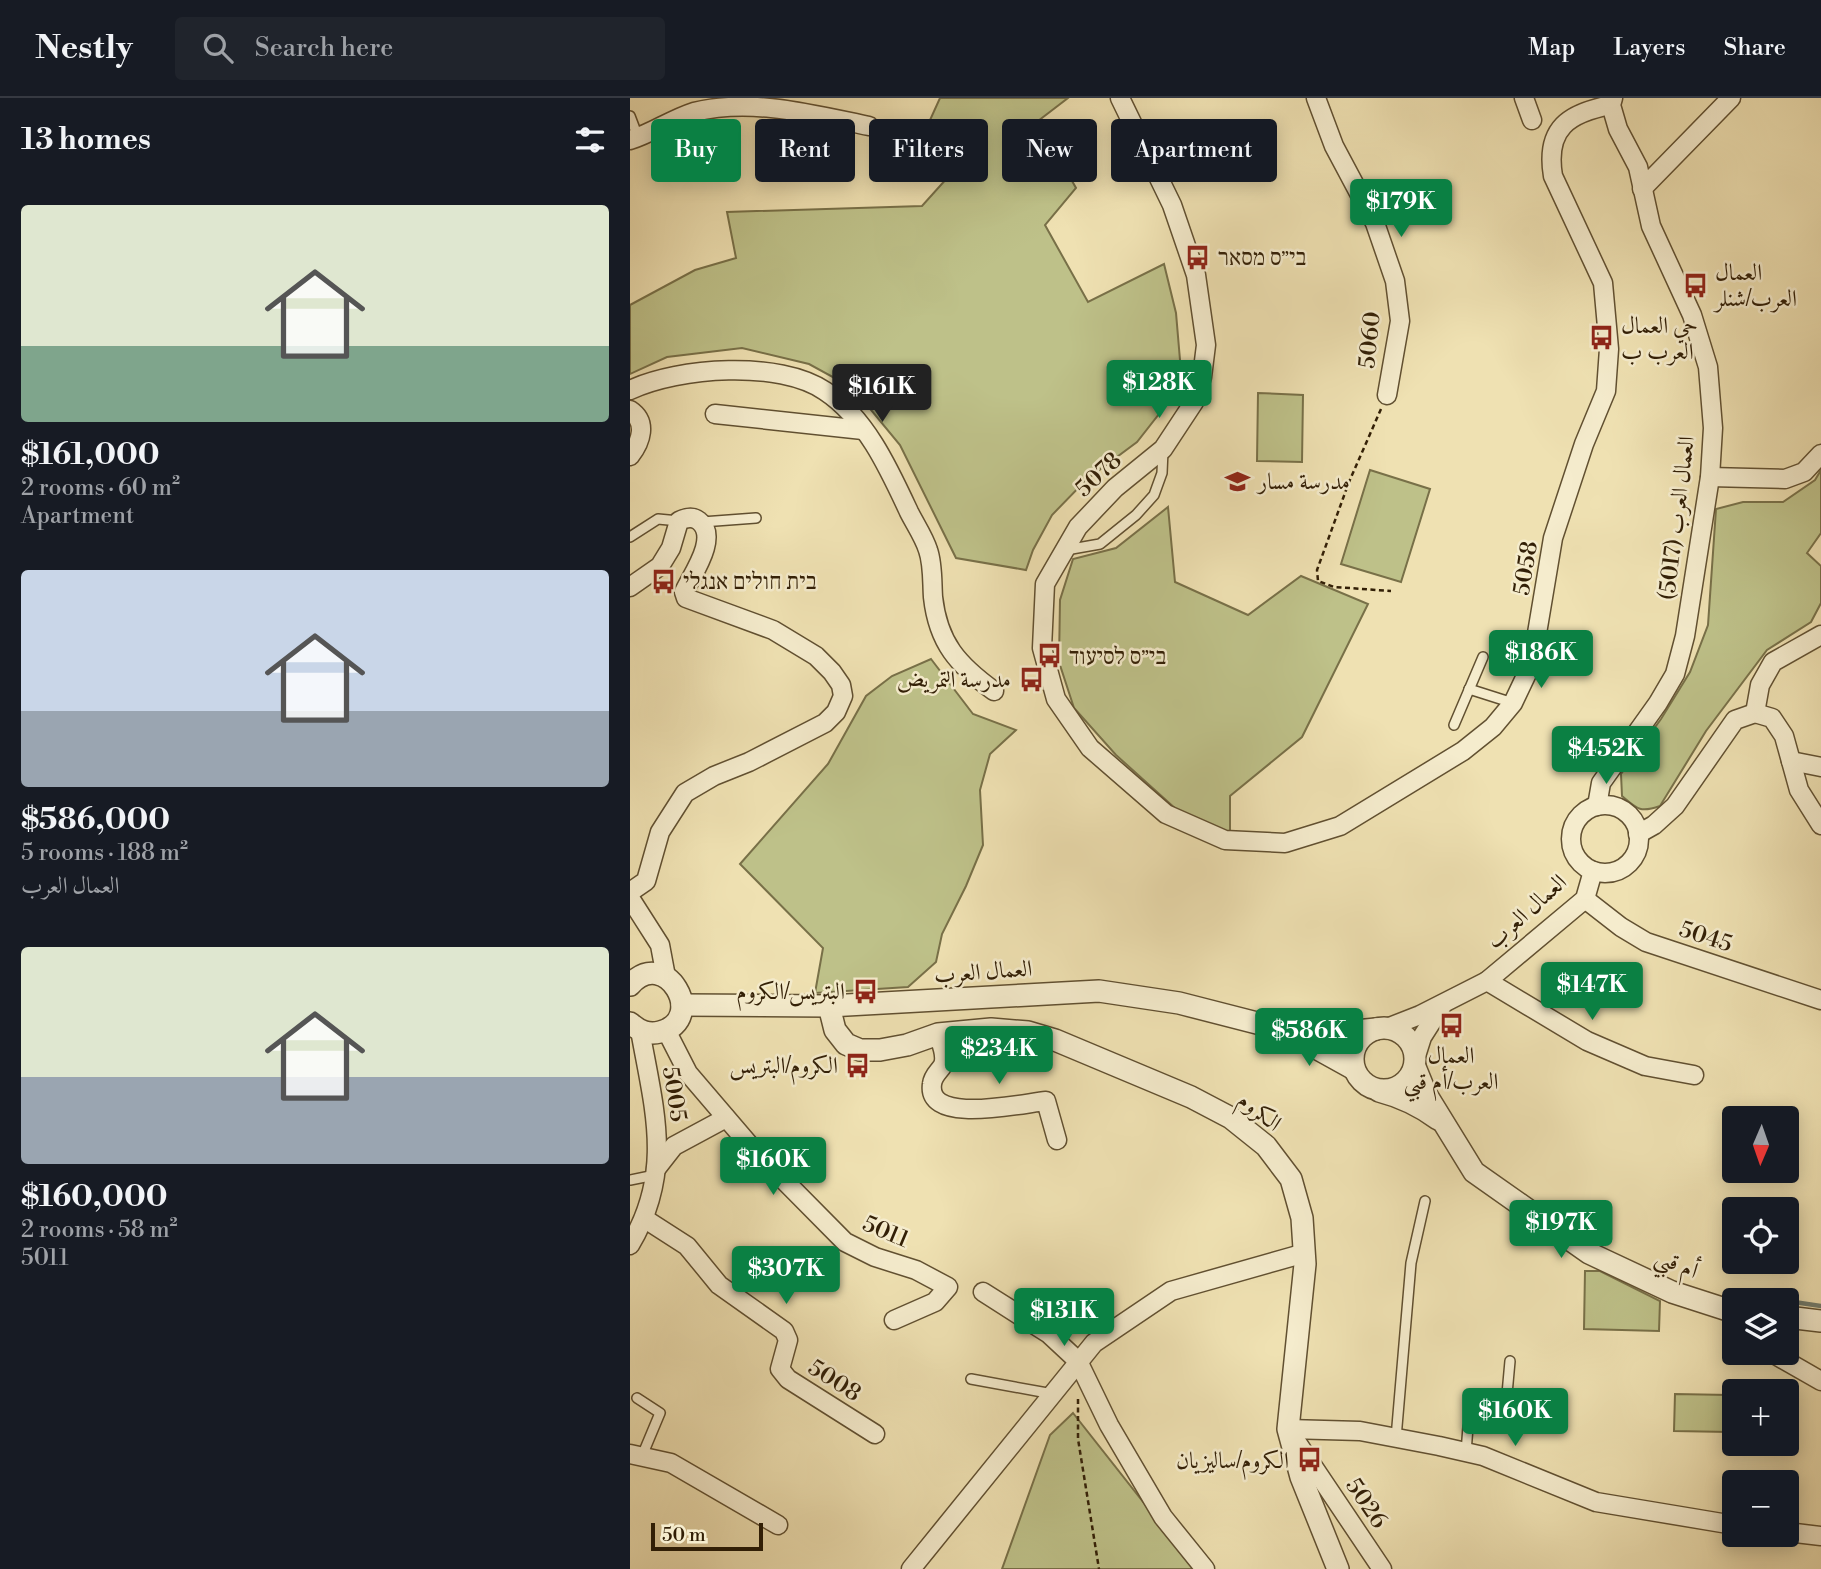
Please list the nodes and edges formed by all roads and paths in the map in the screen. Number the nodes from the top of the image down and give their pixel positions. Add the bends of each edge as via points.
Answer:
1 (1120, 98) edge
2 (1316, 98) edge
3 (1524, 98) edge
4 (1731, 98) edge
5 (1612, 101) edge
6 (630, 116) edge
7 (1532, 120) dead end
8 (869, 126) dead end
9 (634, 139) edge
10 (1642, 189) junction
11 (630, 390) edge
12 (1387, 395) joint
13 (630, 410) edge
14 (715, 414) dead end
15 (863, 430) junction
16 (1163, 449) junction
17 (1821, 454) edge
18 (630, 456) edge
19 (1710, 477) junction
20 (756, 518) dead end
21 (679, 521) junction
22 (702, 522) junction
23 (630, 537) edge
24 (1065, 550) junction
25 (630, 587) edge
26 (1391, 590) dead end
27 (1821, 635) edge
28 (1483, 657) dead end
29 (1469, 689) junction
30 (994, 691) dead end
31 (1056, 699) joint
32 (1513, 703) junction
33 (1755, 713) junction
34 (1454, 725) dead end
35 (1790, 761) junction
36 (1821, 767) edge
37 (1597, 806) junction
38 (1821, 825) edge
39 (1638, 834) junction
40 (1593, 871) junction
41 (630, 892) edge
42 (630, 898) edge
43 (1585, 899) junction
44 (666, 977) junction
45 (631, 981) edge
46 (1487, 981) junction
47 (1821, 1000) edge
48 (1445, 1002) junction
49 (682, 1005) junction
50 (829, 1006) junction
51 (635, 1027) edge
52 (1381, 1028) junction
53 (666, 1030) junction
54 (1284, 1030) junction
55 (938, 1034) junction
56 (1415, 1061) junction
57 (1354, 1069) junction
58 (1694, 1075) dead end
59 (1376, 1090) junction
60 (726, 1118) junction
61 (1446, 1124) junction
62 (1057, 1140) dead end
63 (656, 1172) junction
64 (630, 1180) edge
65 (1425, 1201) dead end
66 (645, 1219) junction
67 (630, 1245) edge
68 (1305, 1253) junction
69 (984, 1292) dead end
70 (1722, 1308) edge
71 (1799, 1318) edge
72 (894, 1320) dead end
73 (1821, 1321) edge
74 (1078, 1361) junction
75 (1510, 1361) dead end
76 (1793, 1365) edge
77 (971, 1379) dead end
78 (1821, 1381) edge
79 (1078, 1389) dead end
80 (1053, 1394) junction
81 (637, 1398) dead end
82 (1288, 1429) junction
83 (875, 1434) dead end
84 (1396, 1438) junction
85 (1466, 1452) junction
86 (636, 1455) edge
87 (1722, 1523) edge
88 (778, 1525) dead end
89 (1799, 1533) edge
90 (1821, 1536) edge
91 (911, 1569) edge
92 (1098, 1569) edge
93 (1205, 1569) edge
94 (1338, 1569) edge
95 (1382, 1569) edge

1 - 16 street, 5078 via 1172,205 1196,275 1206,345 1194,402
2 - 12 street, 5060 via 1334,146 1375,223 1395,281 1401,321
3 - 7 street
4 - 10 street
5 - 10 street, العمال العرب (5017)
5 - 32 street, 5058 via 1566,121 1554,140 1550,163 1603,283 1609,349 1606,390 1553,538 1532,663
6 - 9 lane
8 - 9 street via 771,106 725,105 692,113
10 - 19 street, العمال العرب (5017) via 1651,226 1692,315 1707,367 1713,428
11 - 15 street via 669,375 744,370 796,379 824,390
12 - 26 path via 1317,570 1318,581 1334,587
13 - 18 street via 642,429
14 - 15 street
15 - 30 street via 884,459 928,551 936,618 954,657
16 - 24 street, 5078 via 1077,527
16 - 24 lane via 1162,473 1154,495 1136,515 1101,544
17 - 19 street via 1804,472 1785,479
19 - 37 street, العمال العرب (5017) via 1675,674 1601,783
20 - 22 lane
21 - 22 street via 694,518
21 - 23 lane via 658,519
21 - 25 street via 660,566
22 - 41 street via 706,546 684,592 686,598 773,630 832,671 843,696 825,723 685,793 660,832 646,881
24 - 31 street, 5078 via 1045,584 1042,648
27 - 33 street via 1773,662 1760,685
28 - 29 lane
29 - 32 lane
29 - 34 lane
31 - 32 street, 5058 via 1090,748 1166,814 1225,840 1285,843 1339,826 1463,751
33 - 35 street via 1772,718 1784,736
33 - 39 street via 1735,720 1675,806
35 - 36 street
35 - 38 street via 1799,790
37 - 39 street via 1628,814
37 - 40 street via 1583,813 1571,836 1574,853
39 - 40 street via 1636,853 1623,867
40 - 43 street, العمال العرب
42 - 44 street via 660,945
43 - 46 street, العمال العرب
43 - 47 street, 5045 via 1646,942
44 - 45 street via 649,974
44 - 49 street via 678,989
46 - 48 street, العمال العرب
46 - 58 street via 1587,1041 1645,1066
48 - 52 street, العمال العرب
48 - 56 street via 1431,1020
49 - 50 street, العمال العرب
49 - 53 street via 677,1020
50 - 54 street, العمال العرب via 1098,991 1179,1003
50 - 55 street, الكروم via 835,1030 846,1044 860,1050 907,1045
51 - 53 street via 648,1033
51 - 63 street, 5005 via 657,1120
52 - 54 street, العمال العرب
52 - 56 street via 1403,1034 1414,1047
52 - 57 street via 1356,1044
53 - 60 street, 5011 via 688,1073
54 - 57 street, العمال العرب
55 - 62 street via 945,1056 931,1085 934,1097 945,1107 960,1110 1046,1101
55 - 68 street, الكروم via 990,1029 1028,1032 1113,1062 1231,1118 1266,1146 1291,1179 1302,1218
56 - 59 street via 1410,1078 1400,1086
56 - 61 street, أم قبي via 1426,1094
57 - 59 street
59 - 61 street, أم قبي via 1419,1105
60 - 63 street via 674,1146
60 - 72 street, 5011 via 845,1242 948,1287 935,1302
61 - 70 street, أم قبي via 1474,1172 1589,1253 1672,1292
63 - 64 lane
63 - 66 street, 5005
65 - 84 lane via 1411,1264
66 - 67 street, 5005
66 - 83 street, 5008 via 687,1246 719,1285 784,1331 788,1340 780,1369 788,1379
68 - 74 street via 1171,1292 1094,1343
68 - 82 street, الكروم
69 - 74 street via 1049,1335
71 - 73 street
74 - 80 street
74 - 93 street via 1163,1517
75 - 85 lane via 1507,1394 1498,1404 1472,1416
76 - 78 street
77 - 80 lane
79 - 92 path via 1078,1440
80 - 91 street
81 - 86 lane via 660,1413
82 - 84 street via 1360,1431
82 - 94 street, الكروم via 1301,1477
82 - 95 street, 5026
84 - 85 street
85 - 87 street via 1596,1502
86 - 88 street via 671,1463
89 - 90 street

